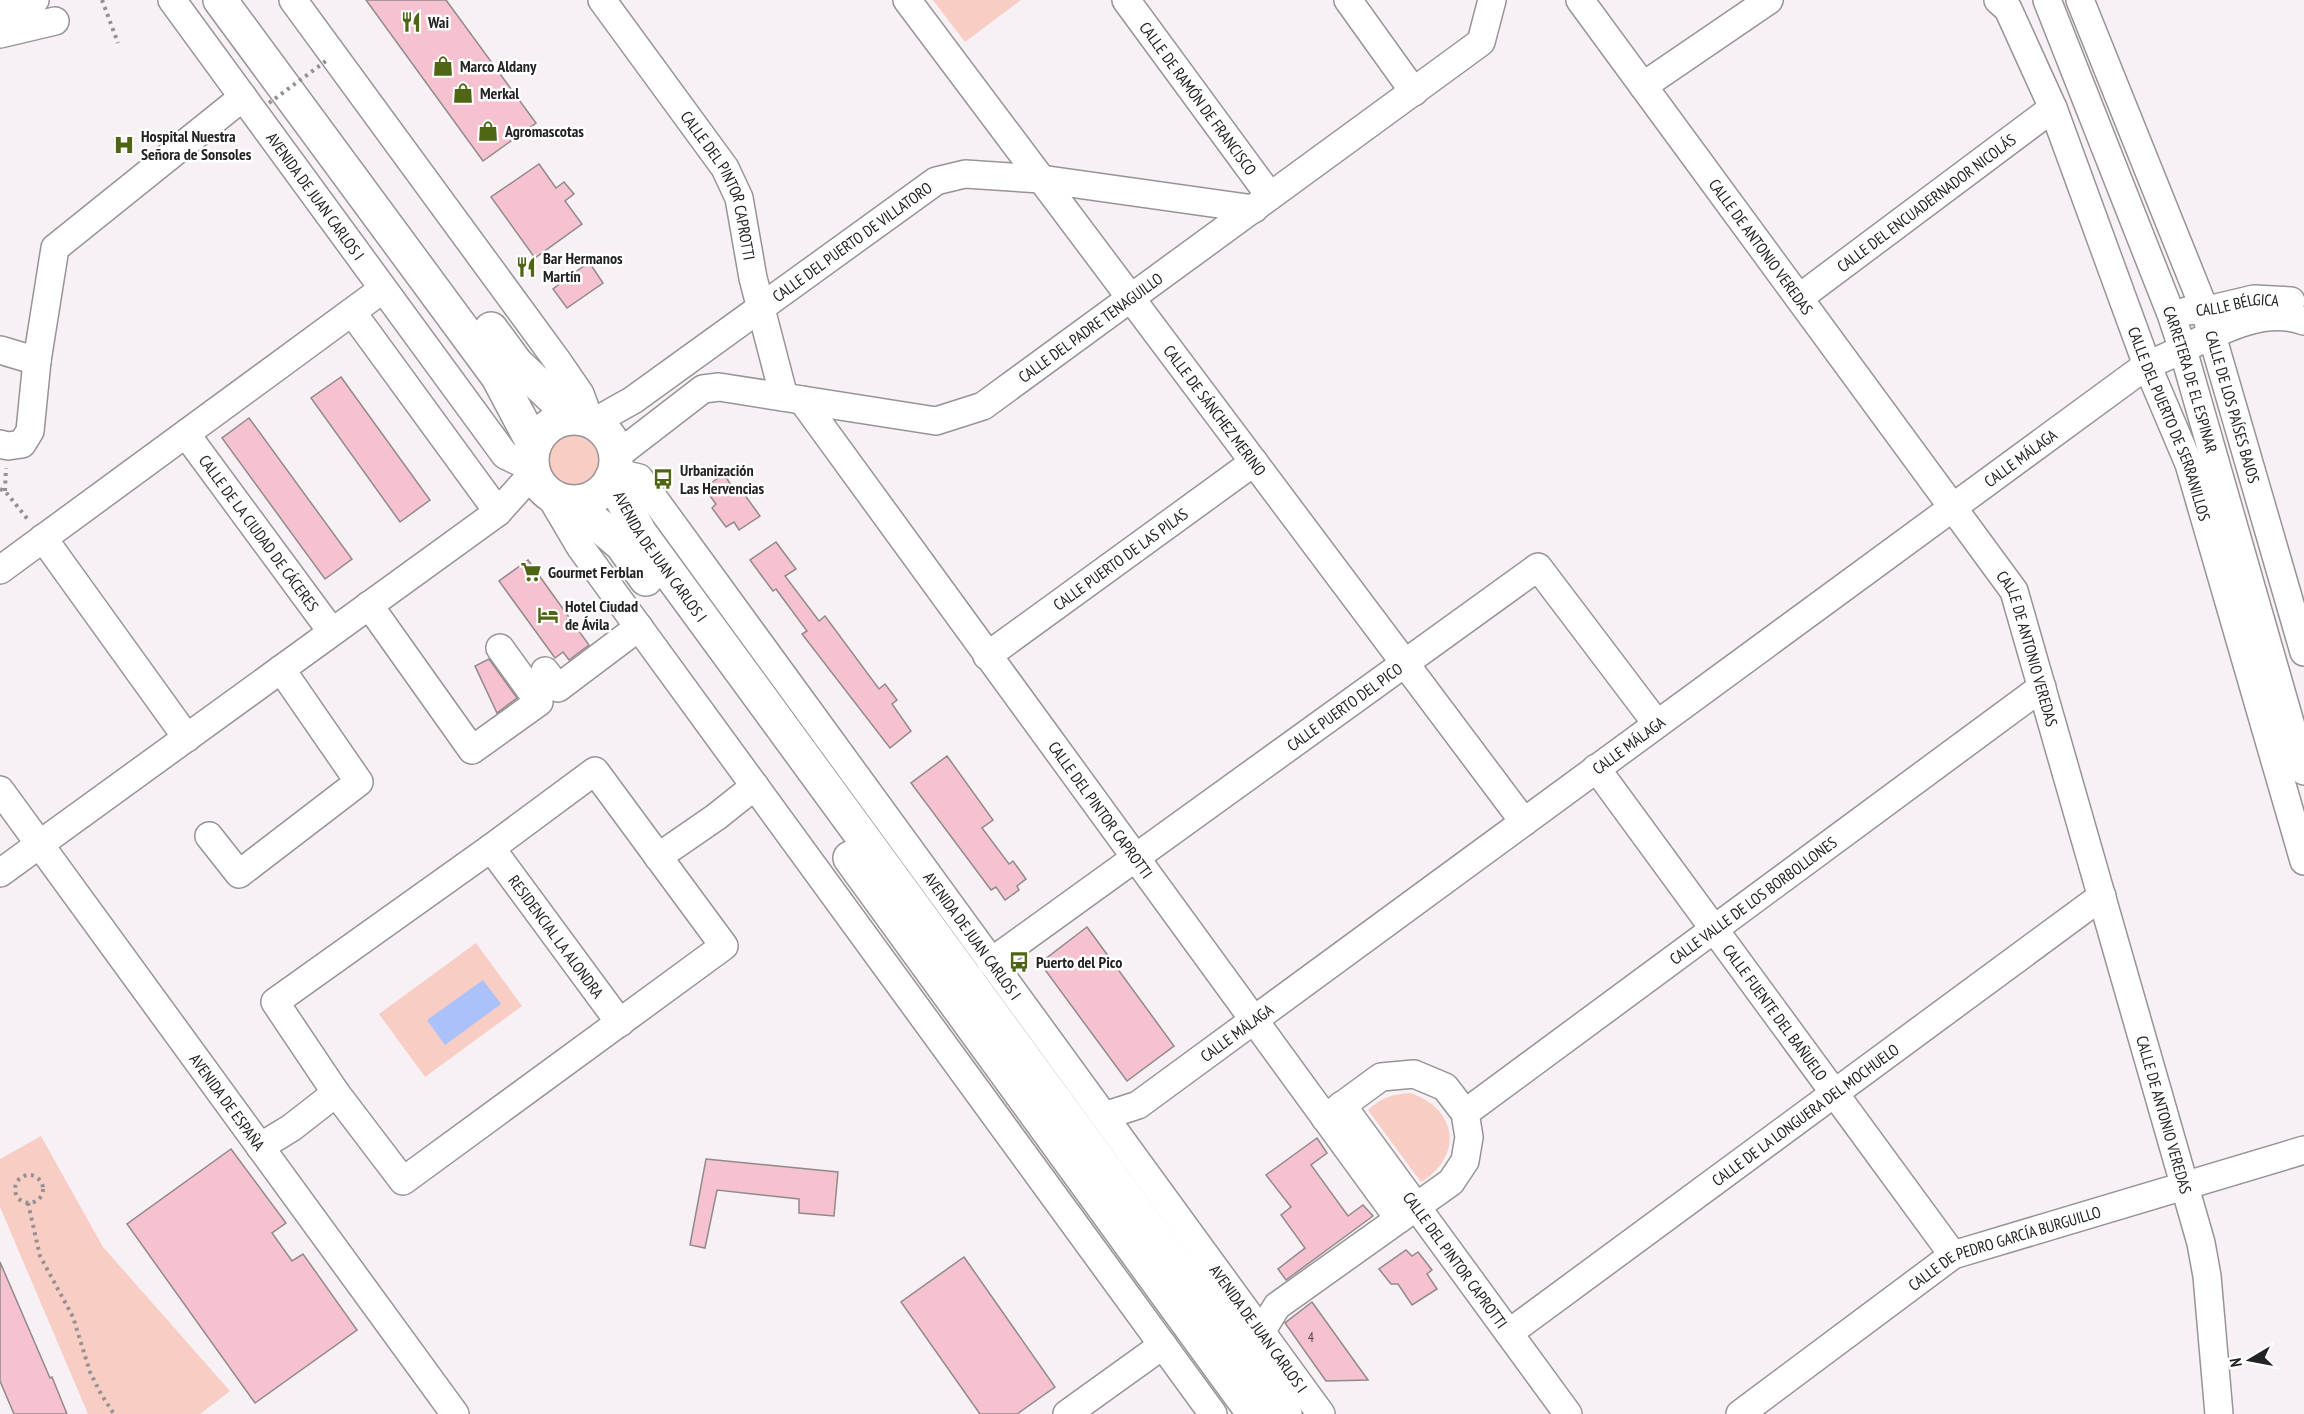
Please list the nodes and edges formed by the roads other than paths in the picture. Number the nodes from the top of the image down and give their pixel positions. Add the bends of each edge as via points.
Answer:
1 (35, 0) edge
2 (172, 0) edge
3 (220, 0) edge
4 (249, 0) edge
5 (602, 0) edge
6 (907, 0) edge
7 (1126, 0) edge
8 (1348, 0) edge
9 (1492, 0) edge
10 (1580, 0) edge
11 (1769, 0) edge
12 (1998, 0) edge
13 (2047, 0) edge
14 (2080, 0) edge
15 (298, 2) edge
16 (0, 9) edge
17 (55, 21) dead end
18 (0, 34) edge
19 (1643, 86) junction
20 (1414, 92) junction
21 (243, 97) junction
22 (2053, 108) junction
23 (1041, 179) junction
24 (1262, 202) junction
25 (383, 289) junction
26 (1131, 298) junction
27 (1799, 298) junction
28 (2304, 304) edge
29 (760, 307) junction
30 (2204, 308) junction
31 (352, 312) junction
32 (2171, 314) junction
33 (2304, 321) edge
34 (2212, 336) junction
35 (0, 350) edge
36 (37, 361) junction
37 (2187, 363) junction
38 (2146, 364) junction
39 (793, 398) junction
40 (586, 420) junction
41 (186, 434) junction
42 (0, 444) edge
43 (1254, 462) junction
44 (614, 469) junction
45 (544, 479) junction
46 (1953, 507) junction
47 (498, 512) junction
48 (43, 538) junction
49 (0, 570) edge
50 (369, 605) junction
51 (639, 627) junction
52 (332, 632) junction
53 (500, 648) dead end
54 (2304, 652) edge
55 (987, 656) junction
56 (1405, 663) junction
57 (281, 669) junction
58 (545, 671) dead end
59 (2042, 687) junction
60 (1657, 724) junction
61 (187, 738) junction
62 (1596, 768) junction
63 (2304, 771) edge
64 (755, 786) junction
65 (0, 790) edge
66 (1524, 822) junction
67 (209, 836) dead end
68 (39, 844) junction
69 (491, 848) junction
70 (658, 857) junction
71 (1135, 858) junction
72 (2304, 861) edge
73 (0, 873) edge
74 (2102, 897) junction
75 (1714, 929) junction
76 (991, 962) junction
77 (1254, 1020) junction
78 (620, 1023) junction
79 (336, 1093) junction
80 (1835, 1094) junction
81 (1334, 1112) junction
82 (1465, 1113) junction
83 (1104, 1116) junction
84 (260, 1147) junction
85 (2304, 1150) edge
86 (2184, 1186) junction
87 (1408, 1213) junction
88 (1953, 1255) junction
89 (1253, 1322) junction
90 (1509, 1333) junction
91 (1162, 1344) junction
92 (455, 1414) edge
93 (1067, 1414) edge
94 (1213, 1414) edge
95 (1254, 1414) edge
96 (1285, 1414) edge
97 (1321, 1414) edge
98 (1568, 1414) edge
99 (1740, 1414) edge
100 (2219, 1414) edge

1 - 16 street
2 - 21 street, AVENIDA DE JUAN CARLOS I
3 - 45 highway, AVENIDA DE JUAN CARLOS I via 498,377
4 - 40 highway via 516,363
5 - 29 street, CALLE DEL PINTOR CAPROTTI via 725,168 739,198
6 - 23 street, CALLE DE SÁNCHEZ MERINO
7 - 24 street, CALLE DE RAMÓN DE FRANCISCO
8 - 20 street
9 - 20 street, CALLE DEL PADRE TENAGUILLO via 1481,42
10 - 19 street, CALLE DE ANTONIO VEREDAS
11 - 19 street
12 - 22 street, CALLE DEL PUERTO DE SERRANILLOS via 2008,9
13 - 32 street, CARRETERA DE EL ESPINAR
14 - 30 street, CALLE DE LOS PAÍSES BAJOS
15 - 40 street via 556,359 580,394
17 - 18 street
19 - 27 street, CALLE DE ANTONIO VEREDAS
20 - 24 street, CALLE DEL PADRE TENAGUILLO
21 - 25 street, AVENIDA DE JUAN CARLOS I
21 - 36 street via 55,248
22 - 27 street, CALLE DEL ENCUADERNADOR NICOLÁS
22 - 38 street, CALLE DEL PUERTO DE SERRANILLOS
23 - 24 street, CALLE DEL PUERTO DE VILLATORO
23 - 26 street, CALLE DE SÁNCHEZ MERINO
23 - 29 street, CALLE DEL PUERTO DE VILLATORO via 965,174 936,181
24 - 26 street, CALLE DEL PADRE TENAGUILLO
25 - 31 street
25 - 45 street, AVENIDA DE JUAN CARLOS I via 505,455
26 - 39 street, CALLE DEL PADRE TENAGUILLO via 983,406 936,421
26 - 43 street, CALLE DE SÁNCHEZ MERINO
27 - 46 street, CALLE DE ANTONIO VEREDAS
28 - 30 street, CALLE BÉLGICA via 2254,299
29 - 39 street, CALLE DEL PINTOR CAPROTTI
29 - 40 street, CALLE DEL PUERTO DE VILLATORO via 633,400
30 - 32 street, CALLE BÉLGICA
30 - 34 street, CALLE DE LOS PAÍSES BAJOS
31 - 41 street
31 - 47 street
32 - 37 street, CARRETERA DE EL ESPINAR
32 - 38 street, CALLE MÁLAGA
33 - 34 street, CALLE BÉLGICA via 2291,316 2265,316
34 - 37 street, CALLE BÉLGICA
34 - 54 street, CALLE DE LOS PAÍSES BAJOS
35 - 36 street
36 - 42 street via 30,431 22,444
37 - 38 street, CALLE MÁLAGA
37 - 63 street, CARRETERA DE EL ESPINAR
38 - 46 street, CALLE MÁLAGA
38 - 72 street, CALLE DEL PUERTO DE SERRANILLOS via 2189,464
39 - 44 street, CALLE DEL PADRE TENAGUILLO via 719,387 703,389
39 - 55 street, CALLE DEL PINTOR CAPROTTI
40 - 44 highway via 609,436
40 - 45 highway via 556,421 543,431
41 - 48 street
41 - 52 street, CALLE DE LA CIUDAD DE CÁCERES
43 - 55 street, CALLE PUERTO DE LAS PILAS
43 - 56 street, CALLE DE SÁNCHEZ MERINO
44 - 45 highway via 596,496
44 - 76 street, AVENIDA DE JUAN CARLOS I via 639,478
44 - 96 highway, AVENIDA DE JUAN CARLOS I via 640,532
45 - 47 street
45 - 51 street, AVENIDA DE JUAN CARLOS I via 581,548
45 - 95 highway, AVENIDA DE JUAN CARLOS I via 622,545
46 - 59 street, CALLE DE ANTONIO VEREDAS via 2014,591
46 - 60 street, CALLE MÁLAGA
47 - 50 street
48 - 49 street
48 - 61 street
50 - 52 street
50 - 53 street via 472,750 539,702
51 - 58 street via 558,688
51 - 64 street, AVENIDA DE JUAN CARLOS I
52 - 57 street
55 - 71 street, CALLE DEL PINTOR CAPROTTI
56 - 60 street, CALLE PUERTO DEL PICO via 1538,567
56 - 66 street, CALLE DE SÁNCHEZ MERINO
56 - 71 street, CALLE PUERTO DEL PICO
57 - 61 street
57 - 67 street via 359,783 239,874
59 - 74 street, CALLE DE ANTONIO VEREDAS
59 - 75 street, CALLE VALLE DE LOS BORBOLLONES
60 - 62 street, CALLE MÁLAGA
61 - 68 street
62 - 66 street, CALLE MÁLAGA
62 - 75 street, CALLE FUENTE DEL BAÑUELO
64 - 70 street
64 - 91 street, AVENIDA DE JUAN CARLOS I
65 - 68 street, AVENIDA DE ESPAÑA
66 - 77 street, CALLE MÁLAGA
68 - 73 street
68 - 84 street, AVENIDA DE ESPAÑA
69 - 70 street via 595,771
69 - 78 street, RESIDENCIAL LA ALONDRA
69 - 79 street via 275,1002
70 - 78 street via 724,946
71 - 76 street, CALLE PUERTO DEL PICO
71 - 77 street, CALLE DEL PINTOR CAPROTTI
74 - 80 street, CALLE DE LA LONGUERA DEL MOCHUELO
74 - 86 street, CALLE DE ANTONIO VEREDAS
75 - 80 street, CALLE FUENTE DEL BAÑUELO
75 - 82 street, CALLE VALLE DE LOS BORBOLLONES
76 - 83 street, AVENIDA DE JUAN CARLOS I
77 - 81 street, CALLE DEL PINTOR CAPROTTI
77 - 83 street, CALLE MÁLAGA via 1138,1105
78 - 79 street via 403,1181
79 - 84 street
80 - 88 street, CALLE FUENTE DEL BAÑUELO
80 - 90 street, CALLE DE LA LONGUERA DEL MOCHUELO
81 - 82 street via 1381,1077 1414,1074 1445,1087
81 - 87 street, CALLE DEL PINTOR CAPROTTI
82 - 87 street via 1469,1137 1465,1161 1451,1182
83 - 89 street, AVENIDA DE JUAN CARLOS I
84 - 92 street, AVENIDA DE ESPAÑA
85 - 86 street, CALLE DE PEDRO GARCÍA BURGUILLO
86 - 88 street, CALLE DE PEDRO GARCÍA BURGUILLO
86 - 100 street, CALLE DE ANTONIO VEREDAS via 2207,1276
87 - 89 street
87 - 90 street, CALLE DEL PINTOR CAPROTTI
88 - 99 street, CALLE DE PEDRO GARCÍA BURGUILLO
89 - 97 street, AVENIDA DE JUAN CARLOS I
90 - 98 street, CALLE DEL PINTOR CAPROTTI
91 - 93 street
91 - 94 street, AVENIDA DE JUAN CARLOS I

